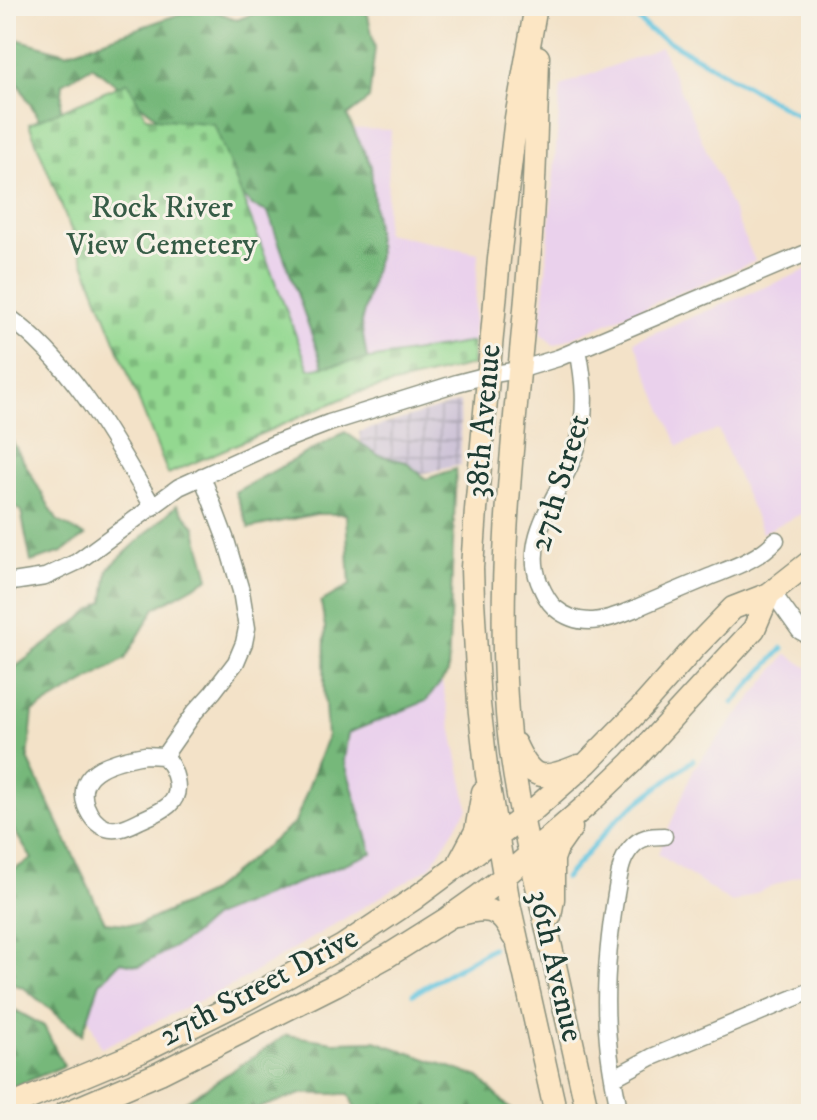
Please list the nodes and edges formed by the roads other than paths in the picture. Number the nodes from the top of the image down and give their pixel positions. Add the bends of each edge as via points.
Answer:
1 (538, 6) edge
2 (811, 251) edge
3 (6, 315) edge
4 (578, 349) junction
5 (519, 370) junction
6 (488, 375) junction
7 (202, 476) junction
8 (153, 507) junction
9 (776, 540) dead end
10 (811, 561) edge
11 (6, 583) edge
12 (770, 593) junction
13 (811, 637) edge
14 (508, 730) junction
15 (164, 756) junction
16 (587, 763) junction
17 (487, 775) junction
18 (588, 804) junction
19 (522, 818) junction
20 (664, 836) dead end
21 (497, 839) junction
22 (530, 855) junction
23 (454, 870) junction
24 (504, 877) junction
25 (448, 918) junction
26 (547, 929) junction
27 (518, 947) junction
28 (811, 991) edge
29 (613, 1078) junction
30 (6, 1108) edge
31 (64, 1114) edge
32 (556, 1114) edge
33 (588, 1114) edge
34 (620, 1114) edge

1 - 5 main road, 38th Avenue via 535,193
1 - 6 main road, 38th Avenue via 516,118
2 - 4 street
3 - 8 street via 48,350 72,380
4 - 5 street
4 - 9 street, 27th Street via 585,405 579,442 535,547 537,576 551,604 572,618 601,621 745,561
5 - 6 street
5 - 14 main road, 38th Avenue via 503,583
6 - 7 street via 329,423
6 - 17 main road, 38th Avenue via 472,568
7 - 8 street
7 - 15 street via 226,540 247,628 236,662
8 - 11 street via 68,567
10 - 12 main road
12 - 13 street
12 - 16 main road via 733,608
12 - 18 main road via 754,629
14 - 16 main road via 523,762 539,775
14 - 19 main road, 38th Avenue
15 - 15 street via 130,758 92,774 82,792 90,816 114,830 167,807 174,799 177,778
16 - 19 main road
17 - 21 main road, 38th Avenue
17 - 23 main road via 476,831
18 - 22 main road
18 - 26 main road via 553,859
19 - 21 main road
19 - 22 main road, 36th Avenue
20 - 29 street, 36th Avenue via 639,840 620,869 607,956
21 - 23 main road, 27th Street Drive
21 - 24 main road, 36th Avenue
22 - 24 main road
22 - 26 main road, 36th Avenue
23 - 30 main road, 27th Street Drive via 343,946 245,1000 140,1052
24 - 25 main road, 27th Street Drive
24 - 27 main road, 36th Avenue
25 - 27 main road via 492,911 506,922
25 - 31 main road, 27th Street Drive via 335,985 160,1073
26 - 33 main road, 36th Avenue
27 - 32 main road, 36th Avenue
28 - 29 street
29 - 34 street, 36th Avenue

